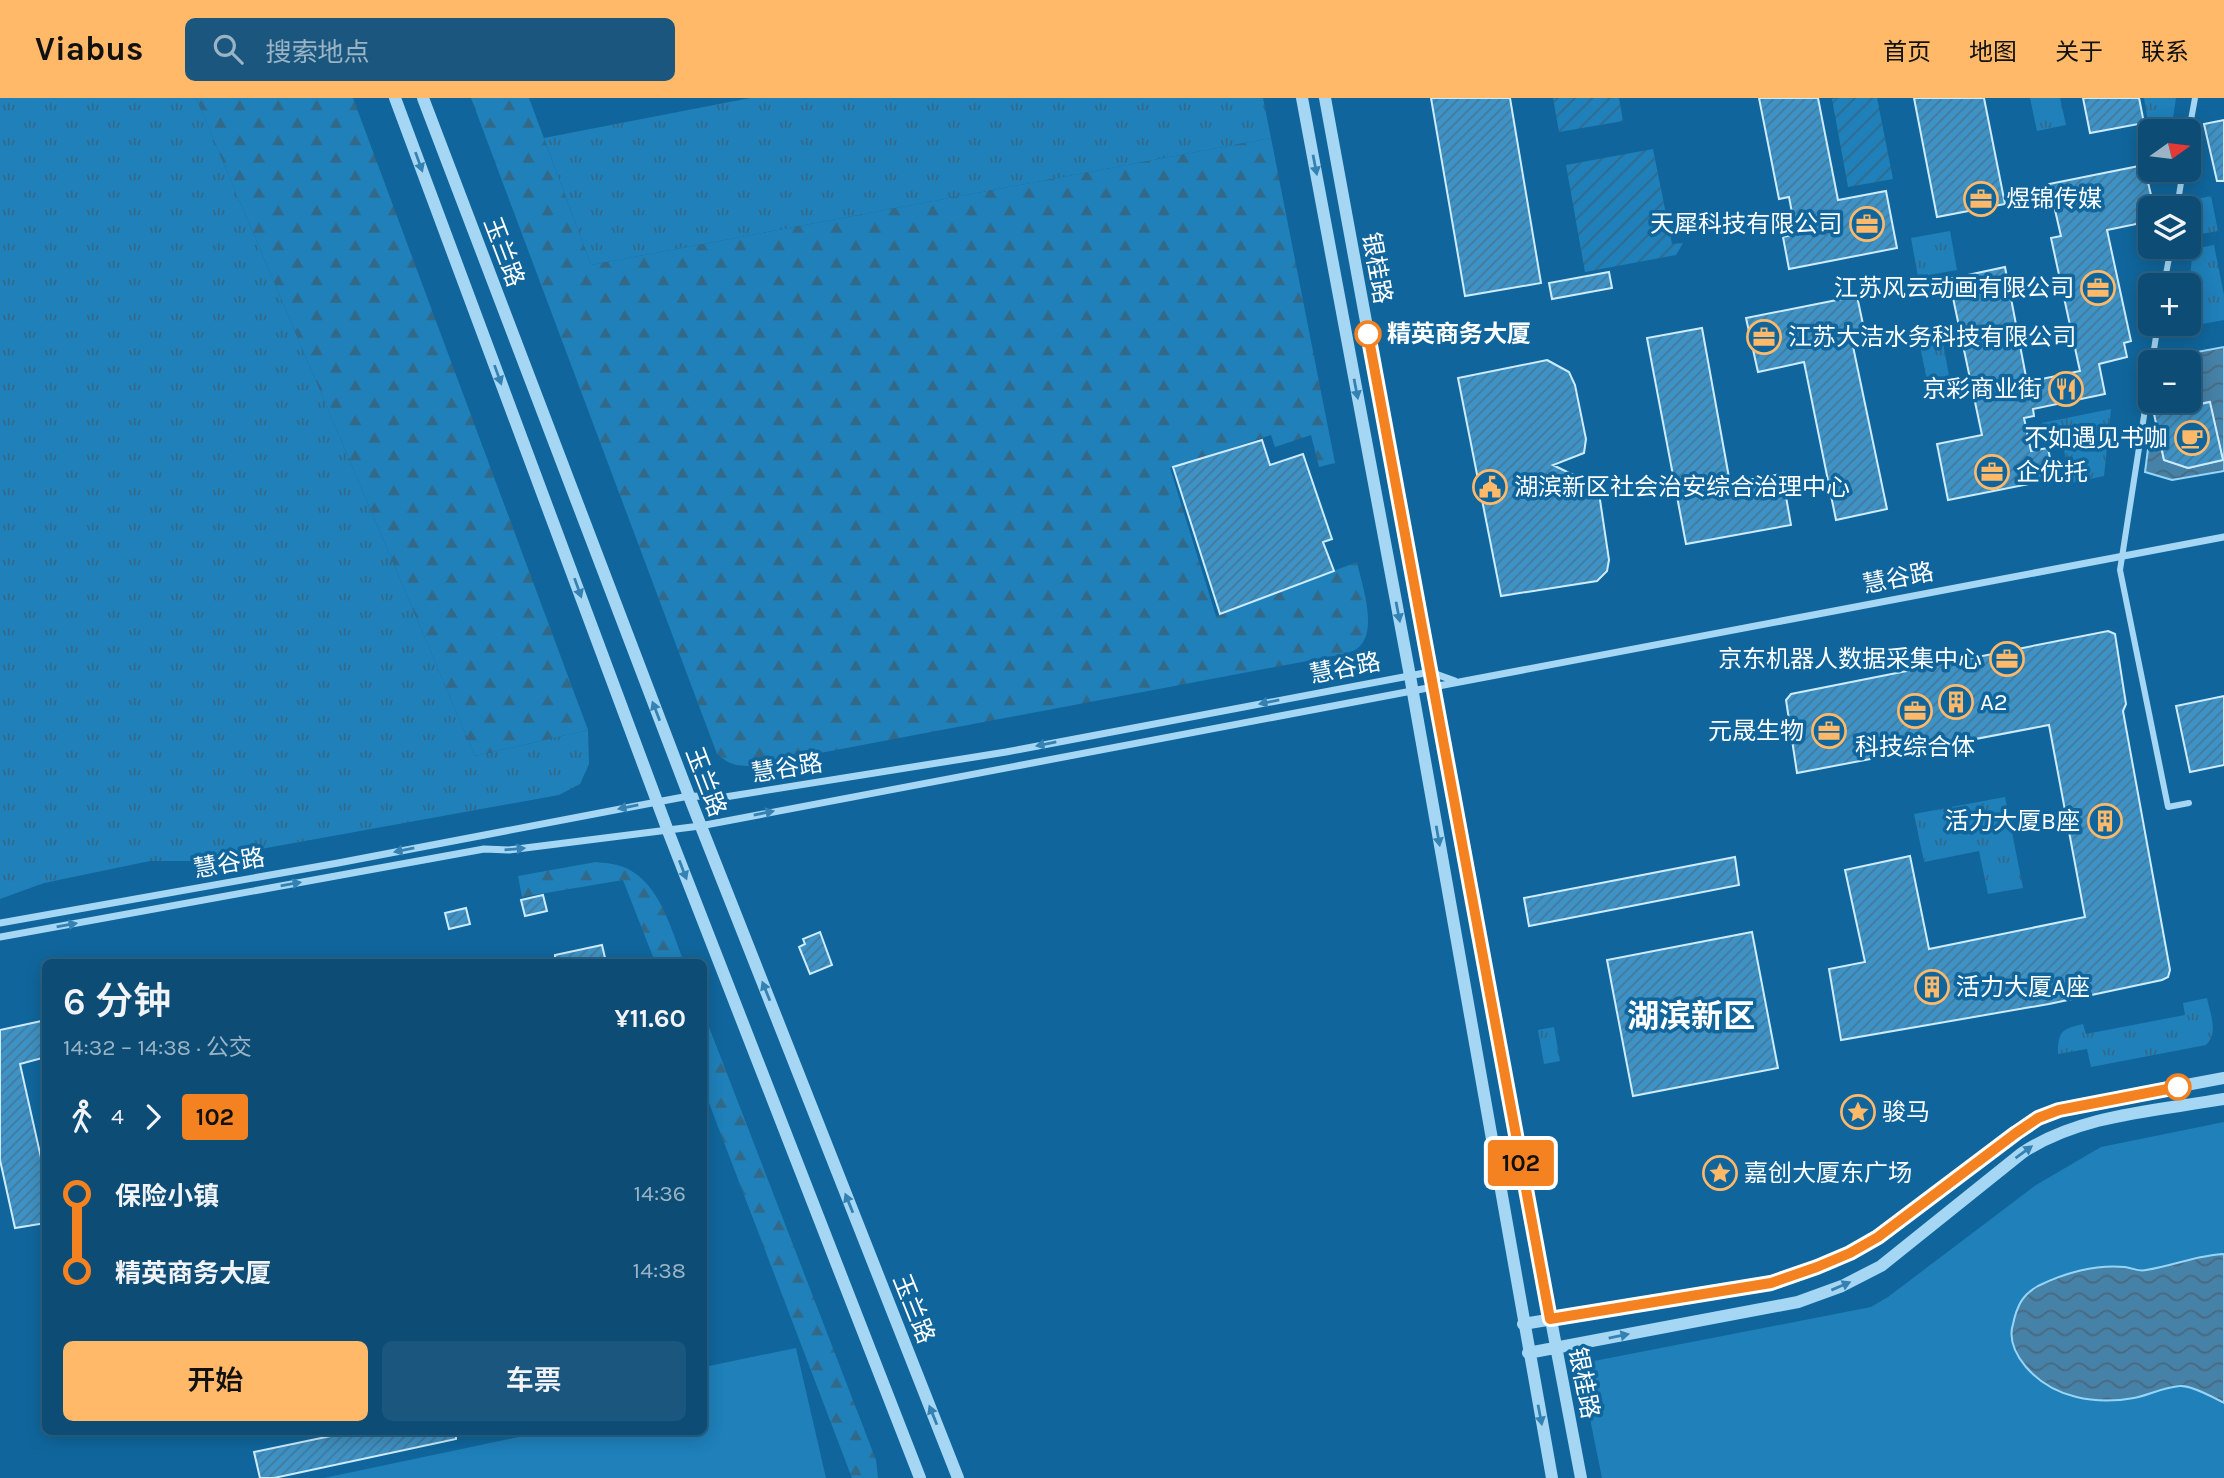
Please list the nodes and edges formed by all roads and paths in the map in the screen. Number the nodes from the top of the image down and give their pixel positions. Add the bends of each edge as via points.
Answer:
1 (395, 98) edge
2 (424, 98) edge
3 (1302, 98) edge
4 (1325, 98) edge
5 (2194, 98) edge
6 (2191, 119) edge
7 (2144, 413) edge
8 (2224, 537) edge
9 (2122, 556) junction
10 (1430, 672) junction
11 (1410, 676) junction
12 (1455, 681) junction
13 (1432, 685) junction
14 (1412, 690) junction
15 (689, 796) junction
16 (657, 802) junction
17 (2189, 803) dead end
18 (701, 826) junction
19 (668, 831) junction
20 (0, 923) edge
21 (0, 937) edge
22 (2224, 1078) edge
23 (2224, 1099) edge
24 (1550, 1319) junction
25 (1523, 1324) junction
26 (1556, 1348) junction
27 (1528, 1353) junction
28 (945, 1446) junction
29 (919, 1478) edge
30 (958, 1478) edge
31 (964, 1478) edge
32 (1552, 1478) edge
33 (1581, 1478) edge

1 -> 16 street, 玉兰路
15 -> 2 street, 玉兰路
3 -> 11 street, 银桂路
4 - 10 street, 银桂路
5 - 6 street
7 - 9 street
8 - 9 street, 慧谷路
9 - 12 street, 慧谷路
9 - 17 street via 2120,570 2168,807
10 - 11 street, 慧谷路
10 - 12 street
10 - 13 street, 银桂路
11 - 14 street, 银桂路
11 -> 15 street, 慧谷路 via 1006,752 725,797
12 - 13 street, 慧谷路
13 - 14 street, 慧谷路
13 - 24 street, 银桂路
18 -> 14 street, 慧谷路
14 -> 25 street, 银桂路
15 - 16 street, 慧谷路
15 - 18 street, 玉兰路
16 - 19 street, 玉兰路
16 -> 20 street, 慧谷路
18 - 19 street, 慧谷路
28 -> 18 street, 玉兰路
21 -> 19 street, 慧谷路 via 484,849
19 -> 29 street, 玉兰路
22 - 24 street via 2071,1107 2038,1118 1878,1237 1812,1269 1771,1283
26 -> 23 street via 1798,1302 1829,1291 1881,1266 2041,1140 2104,1120
24 - 25 street
24 - 26 street, 银桂路
25 - 27 street, 银桂路
26 - 27 street
26 - 33 street, 银桂路
27 -> 32 street, 银桂路
28 - 30 street, 玉兰路
28 - 31 street

